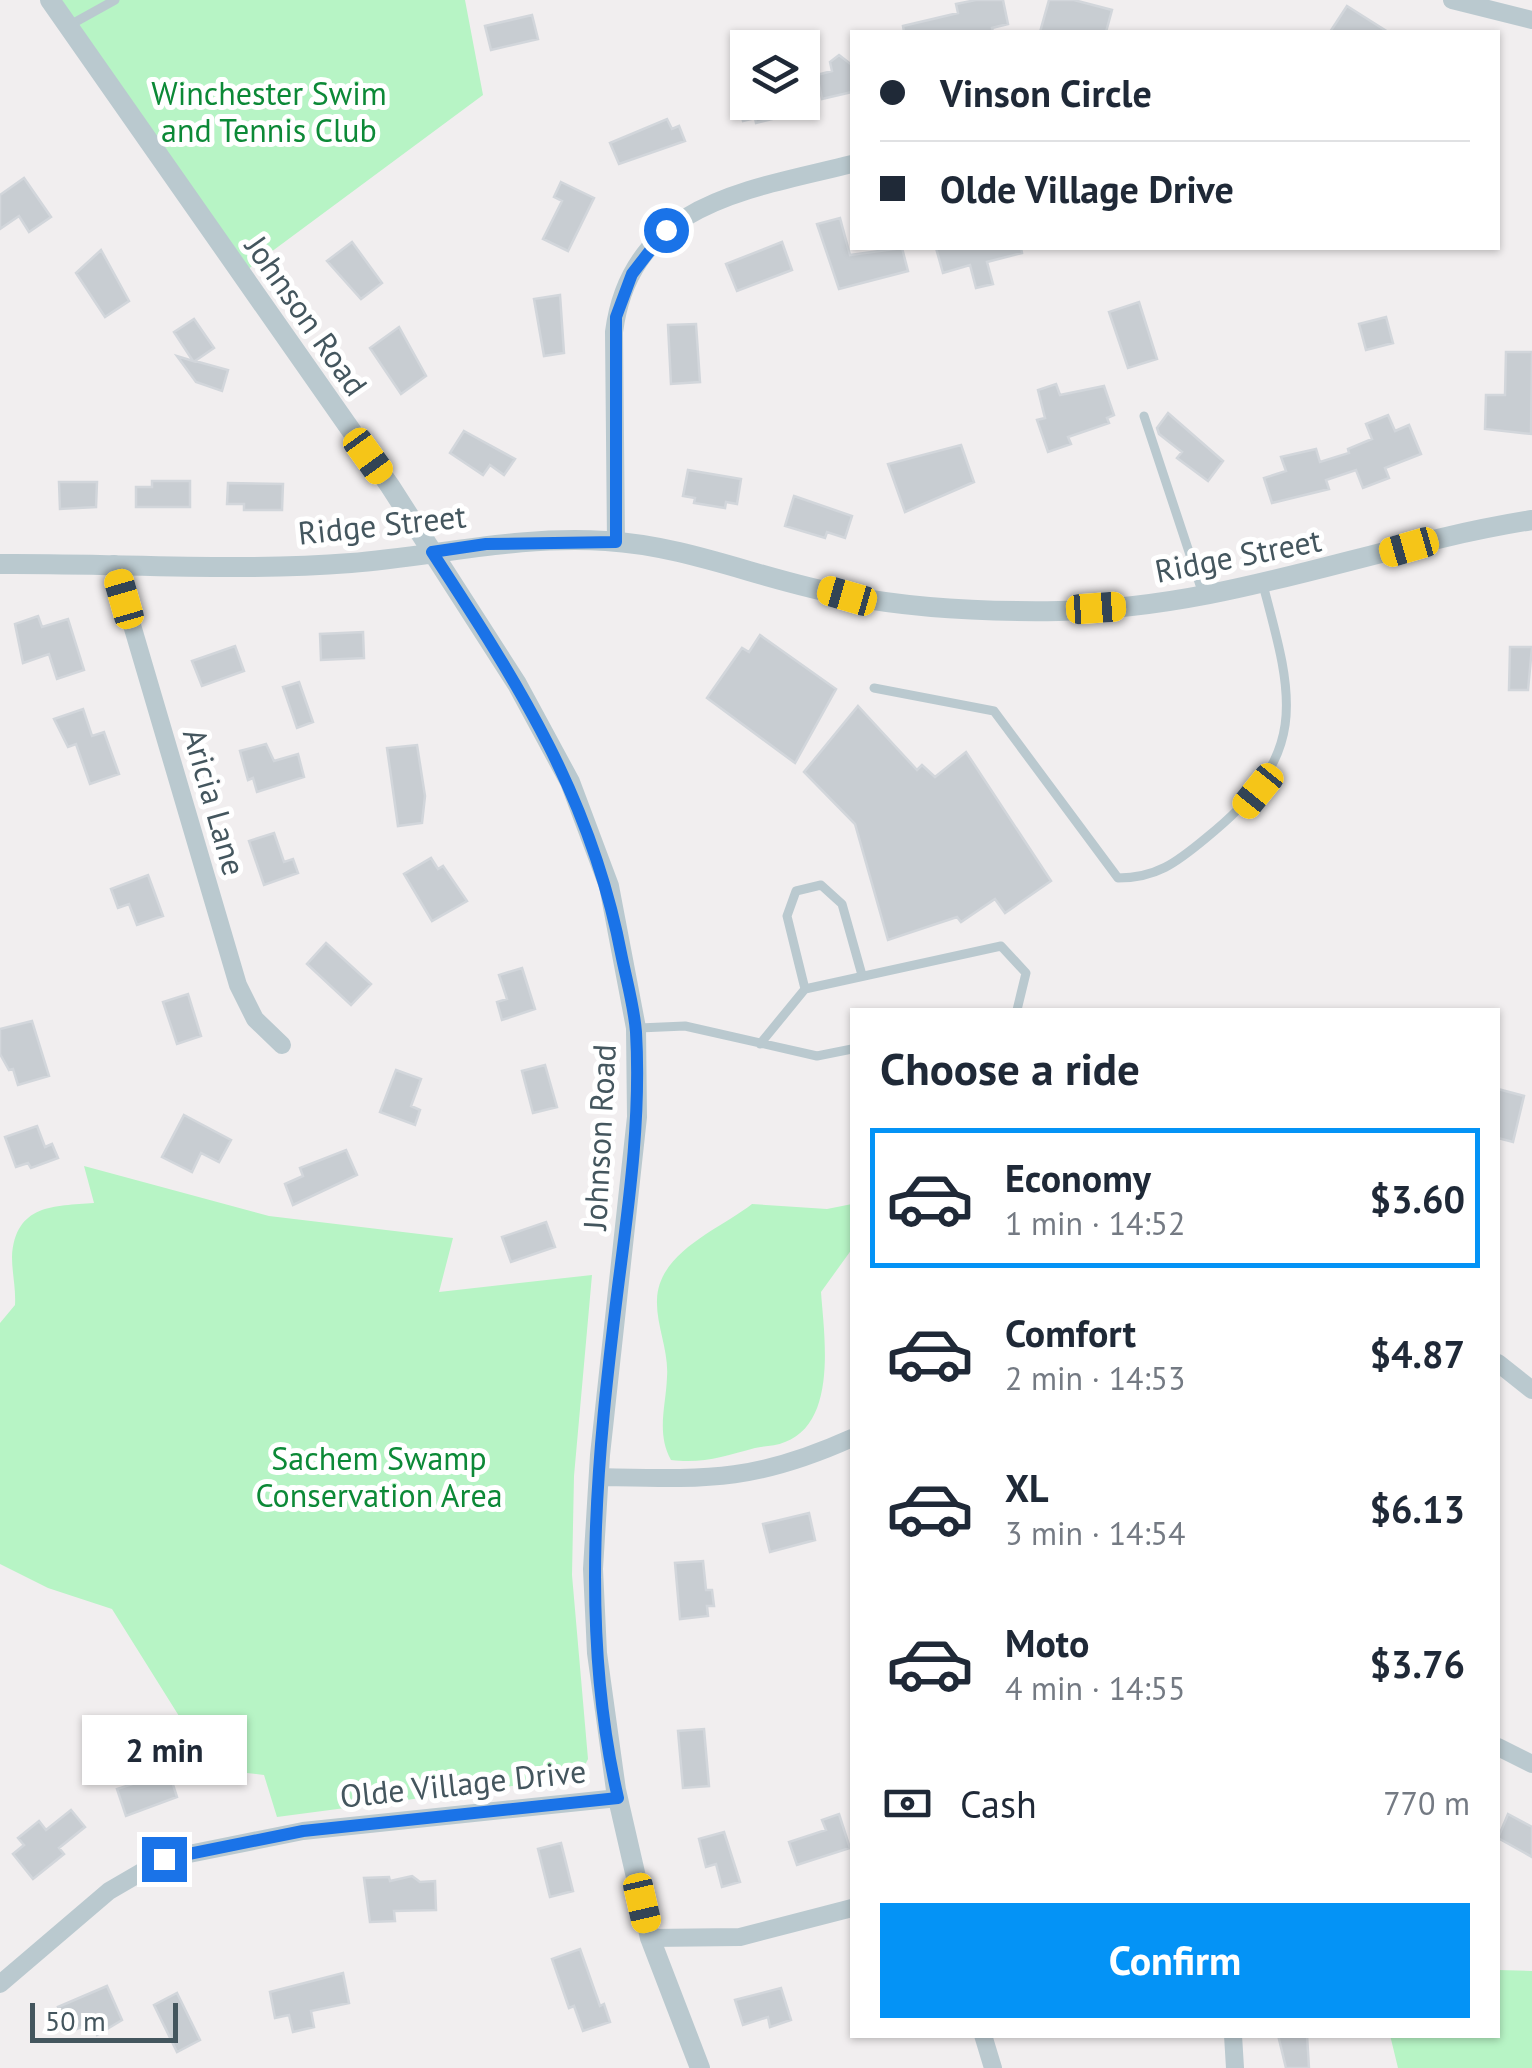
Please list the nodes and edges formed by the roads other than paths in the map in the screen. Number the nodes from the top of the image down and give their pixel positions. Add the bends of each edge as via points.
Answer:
1 (50, 0) edge
2 (115, 0) edge
3 (1452, 0) edge
4 (1532, 20) edge
5 (68, 27) junction
6 (850, 165) edge
7 (1144, 416) dead end
8 (1532, 520) edge
9 (616, 542) junction
10 (432, 552) junction
11 (0, 564) edge
12 (114, 564) junction
13 (1263, 585) junction
14 (1204, 597) junction
15 (874, 688) dead end
16 (862, 975) junction
17 (805, 989) junction
18 (1017, 1008) edge
19 (636, 1028) junction
20 (282, 1044) dead end
21 (760, 1044) junction
22 (850, 1049) edge
23 (1500, 1365) edge
24 (1532, 1390) edge
25 (850, 1439) edge
26 (598, 1477) junction
27 (1500, 1748) edge
28 (1532, 1764) edge
29 (618, 1798) junction
30 (850, 1909) edge
31 (650, 1938) junction
32 (0, 1984) edge
33 (984, 2038) edge
34 (1233, 2038) edge
35 (700, 2068) edge
36 (992, 2068) edge
37 (1236, 2068) edge

1 - 5 street, Johnson Road
2 - 5 lane
3 - 4 street
5 - 10 street, Johnson Road
6 - 9 street via 712,202 666,230 638,264 614,332
7 - 14 lane
8 - 13 street, Ridge Street
9 - 10 street, Ridge Street via 486,544
9 - 14 street, Ridge Street via 847,596 950,608 1060,611
10 - 12 street, Ridge Street via 351,563
10 - 19 street, Johnson Road via 570,782 609,886
11 - 12 street, Ridge Street
12 - 20 street, Aricia Lane via 238,985 256,1019
13 - 14 street, Ridge Street
13 - 15 lane via 1288,704 1284,740 1270,775 1245,807 1148,878 1118,878 994,711
16 - 17 lane
16 - 17 lane via 842,904 821,886 796,892 787,916
16 - 18 lane via 1001,946 1026,973
17 - 21 lane
19 - 21 lane via 685,1026
19 - 26 street, Johnson Road via 637,1117
21 - 22 lane via 817,1056
23 - 24 street
25 - 26 street via 761,1473 716,1480
26 - 29 street, Johnson Road via 596,1653
27 - 28 street
29 - 31 street, Johnson Road
29 - 32 street, Olde Village Drive via 303,1831 164,1859 109,1890
30 - 31 street via 756,1934
31 - 35 street, Johnson Road
33 - 36 street
34 - 37 street

